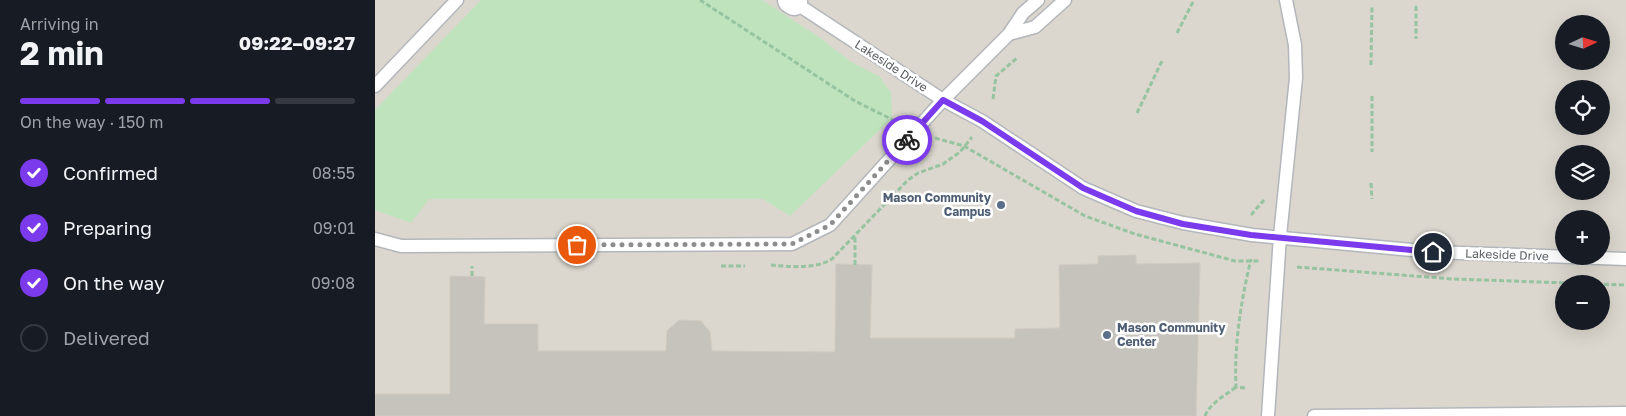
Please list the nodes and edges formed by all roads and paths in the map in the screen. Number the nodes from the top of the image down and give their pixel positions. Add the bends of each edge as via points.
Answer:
1 (457, 0) edge
2 (700, 0) edge
3 (1038, 0) edge
4 (1065, 0) edge
5 (1194, 0) edge
6 (1287, 0) edge
7 (793, 1) edge
8 (1372, 6) dead end
9 (1416, 6) dead end
10 (1177, 33) dead end
11 (1009, 34) junction
12 (1416, 39) dead end
13 (1017, 58) dead end
14 (1163, 59) dead end
15 (1371, 66) dead end
16 (375, 86) edge
17 (1372, 96) dead end
18 (993, 98) dead end
19 (943, 100) junction
20 (1137, 113) dead end
21 (886, 117) dead end
22 (1372, 152) dead end
23 (1371, 182) dead end
24 (1265, 194) dead end
25 (1372, 199) dead end
26 (1251, 215) dead end
27 (855, 236) dead end
28 (1280, 236) junction
29 (375, 239) edge
30 (1251, 259) dead end
31 (1626, 259) edge
32 (855, 265) dead end
33 (472, 266) dead end
34 (1295, 267) dead end
35 (472, 276) dead end
36 (1626, 284) edge
37 (1236, 387) junction
38 (1245, 388) dead end
39 (1626, 413) edge
40 (1205, 416) edge
41 (1268, 416) edge
42 (1313, 416) edge

1 - 16 lane
2 - 21 path via 855,101
3 - 11 lane via 1023,13
4 - 11 lane via 1035,27
5 - 10 path
6 - 28 lane via 1295,45 1295,78
7 - 19 lane, Lakeside Drive
8 - 15 path
9 - 12 path
11 - 19 lane
13 - 18 path via 996,76
14 - 20 path
17 - 22 path
19 - 28 lane, Lakeside Drive via 982,121 1083,188 1136,211 1183,224 1251,235
19 - 29 lane via 830,225 792,244 401,246
23 - 25 path
24 - 26 path via 1265,200
27 - 32 path
28 - 31 lane, Lakeside Drive via 1433,252
28 - 41 lane
30 - 37 path via 1238,334
33 - 35 path
34 - 36 path via 1453,279
37 - 38 path
37 - 40 path via 1212,406
39 - 42 lane

